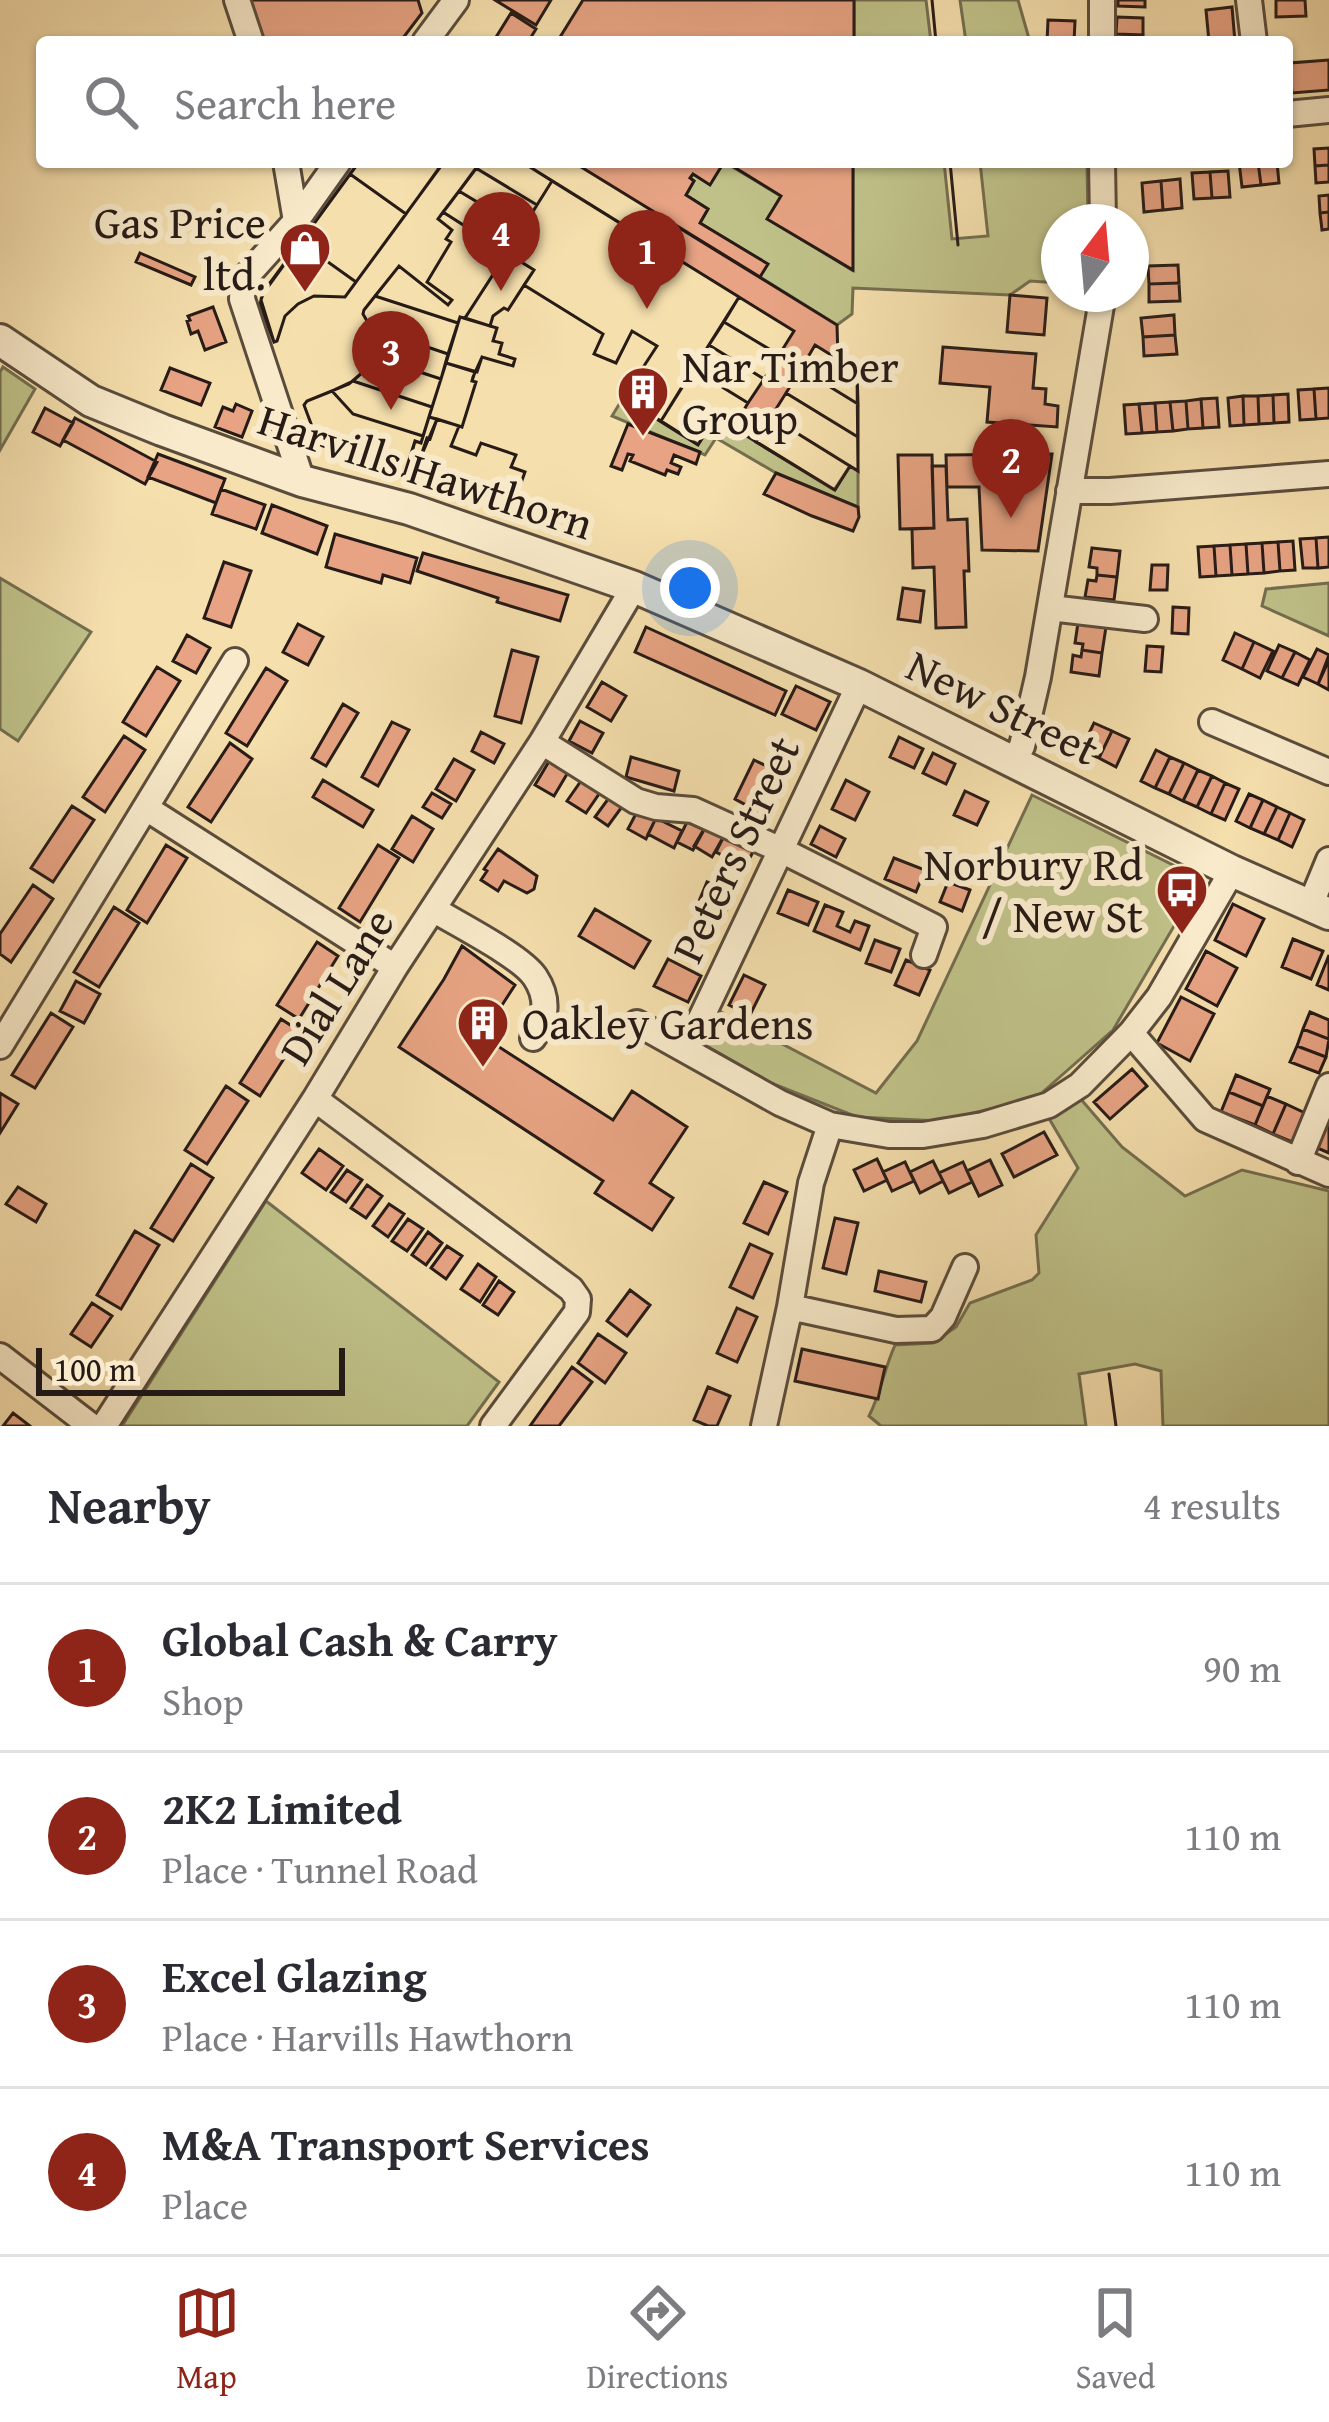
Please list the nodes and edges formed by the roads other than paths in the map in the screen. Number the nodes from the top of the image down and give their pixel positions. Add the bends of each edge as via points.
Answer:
1 (237, 0) edge
2 (456, 0) edge
3 (1102, 0) edge
4 (1249, 0) edge
5 (248, 36) edge
6 (429, 36) edge
7 (1102, 36) edge
8 (1253, 36) edge
9 (1329, 110) edge
10 (1293, 113) edge
11 (287, 168) edge
12 (334, 168) edge
13 (1102, 168) edge
14 (1103, 204) edge
15 (296, 221) junction
16 (1100, 312) edge
17 (0, 340) edge
18 (1329, 474) edge
19 (302, 481) junction
20 (1069, 491) junction
21 (634, 587) junction
22 (1050, 608) junction
23 (1145, 619) dead end
24 (236, 662) dead end
25 (859, 685) junction
26 (1219, 732) dead end
27 (542, 742) junction
28 (1012, 762) junction
29 (1329, 772) edge
30 (146, 808) junction
31 (781, 850) junction
32 (1329, 860) edge
33 (1232, 871) junction
34 (433, 909) junction
35 (1320, 910) edge
36 (923, 955) dead end
37 (394, 967) junction
38 (637, 1023) dead end
39 (1131, 1033) junction
40 (533, 1038) dead end
41 (0, 1046) edge
42 (687, 1048) junction
43 (1329, 1086) edge
44 (315, 1099) junction
45 (830, 1125) junction
46 (1298, 1162) junction
47 (1329, 1174) edge
48 (965, 1267) dead end
49 (790, 1307) junction
50 (0, 1356) edge
51 (91, 1426) edge
52 (104, 1426) edge
53 (493, 1426) edge
54 (764, 1426) edge

1 - 5 street
2 - 6 street
3 - 7 street
4 - 8 street
9 - 10 street
11 - 15 street
12 - 15 street
13 - 14 street
15 - 19 street via 243,280 242,299
16 - 20 street
17 - 19 street, Harvills Hawthorn via 91,401
18 - 20 street
19 - 21 street, Harvills Hawthorn via 409,508
20 - 22 street
21 - 25 street, New Street
21 - 27 street, Dial Lane
22 - 23 street
22 - 28 street
24 - 30 street
25 - 28 street, New Street
25 - 31 street, Peters Street
26 - 29 street
27 - 31 street via 636,801 693,810
27 - 34 street, Dial Lane
28 - 33 street, New Street
30 - 37 street
30 - 41 street
31 - 36 street via 934,927
31 - 42 street, Peters Street
32 - 35 street
33 - 35 street, New Street
33 - 39 street
34 - 37 street, Dial Lane
34 - 40 street via 535,976 546,1012
37 - 44 street, Dial Lane
38 - 42 street
39 - 45 street via 1048,1106 922,1135
39 - 46 street via 1204,1118
42 - 45 street
43 - 46 street
44 - 52 street, Dial Lane
44 - 53 street via 578,1299 577,1312
45 - 49 street via 811,1183
46 - 47 street
48 - 49 street via 932,1329 896,1330
49 - 54 street
50 - 51 street

